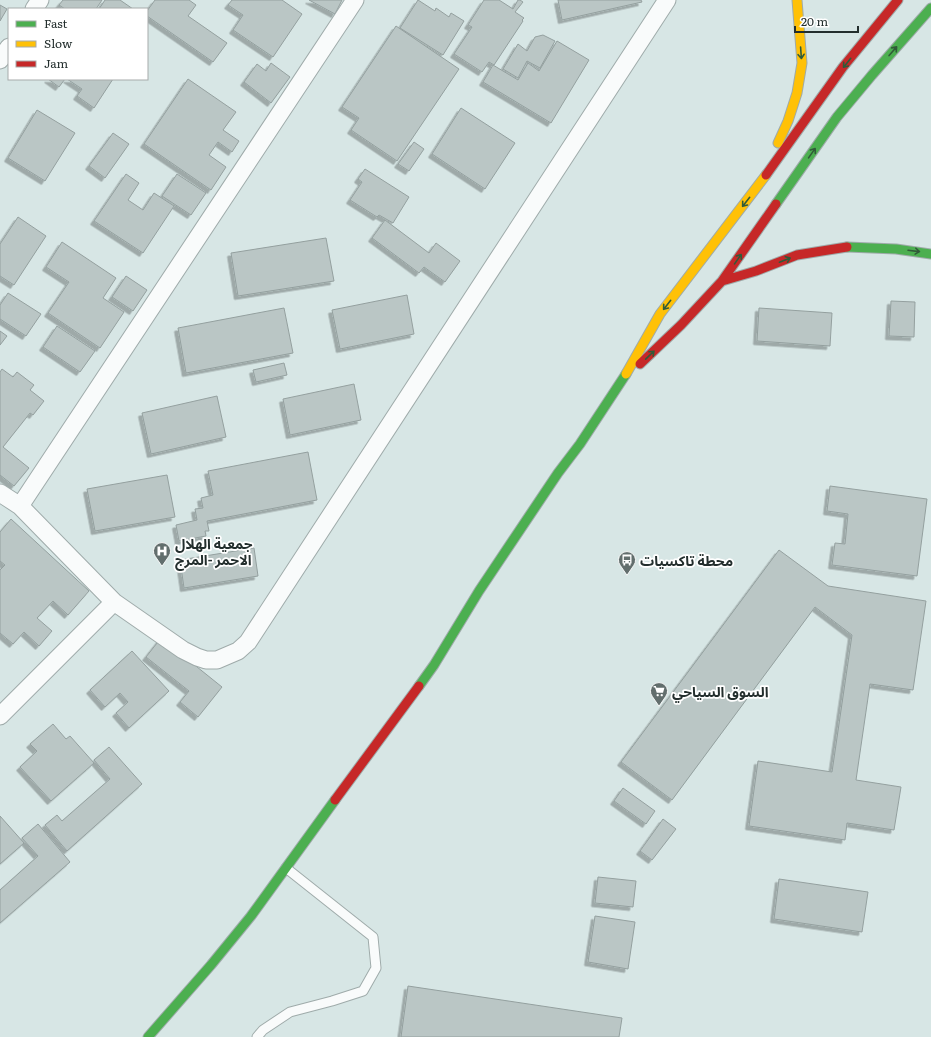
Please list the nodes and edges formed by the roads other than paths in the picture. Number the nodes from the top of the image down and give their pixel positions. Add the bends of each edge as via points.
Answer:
1 (355, 0) edge
2 (668, 0) edge
3 (797, 0) edge
4 (898, 0) edge
5 (931, 8) edge
6 (8, 48) edge
7 (0, 60) edge
8 (756, 188) junction
9 (931, 254) edge
10 (722, 281) junction
11 (622, 382) junction
12 (0, 493) edge
13 (20, 506) junction
14 (114, 602) junction
15 (0, 716) edge
16 (286, 868) junction
17 (148, 1037) edge
18 (257, 1037) edge

1 - 13 street
2 - 14 street via 248,642 229,655 217,660 206,660 183,650
3 -> 8 main road via 802,63 797,93 788,121
4 -> 8 main road via 843,67
10 -> 5 main road via 837,117
6 - 7 street
8 -> 11 main road via 660,314
10 -> 9 main road via 796,255 847,247 896,249
11 -> 10 main road
11 - 16 main road via 479,591 434,665
12 - 13 street
13 - 14 street
14 - 15 street
16 - 17 main road via 211,965
16 - 18 lane via 372,937 376,968 363,991 290,1012

